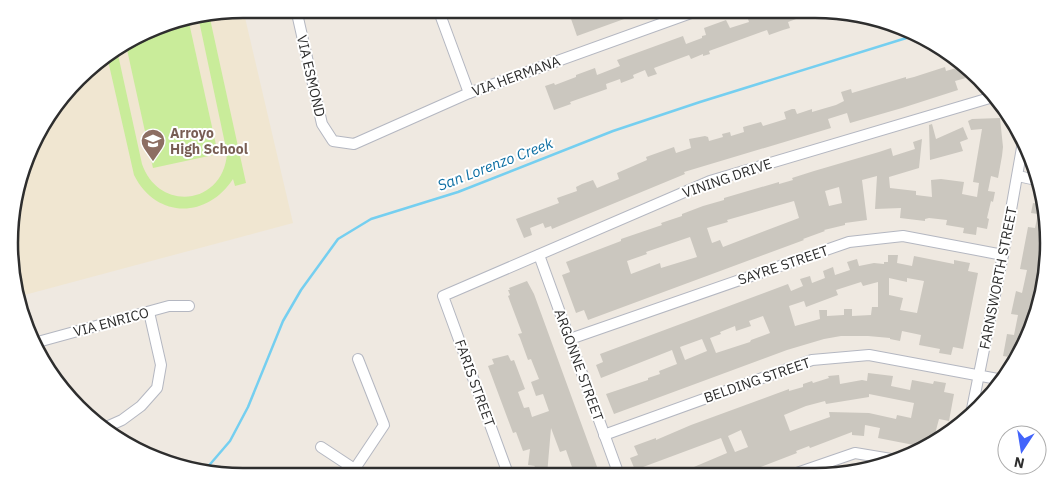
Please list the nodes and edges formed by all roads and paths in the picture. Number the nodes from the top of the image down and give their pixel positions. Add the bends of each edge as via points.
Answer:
1 (298, 18) edge
2 (441, 18) edge
3 (677, 18) edge
4 (469, 93) junction
5 (988, 99) edge
6 (333, 141) joint
7 (1021, 154) edge
8 (1018, 176) junction
9 (1031, 179) edge
10 (539, 255) junction
11 (1003, 256) junction
12 (443, 296) joint
13 (189, 306) dead end
14 (149, 312) junction
15 (570, 339) junction
16 (41, 341) edge
17 (358, 359) dead end
18 (979, 375) junction
19 (994, 378) edge
20 (973, 403) edge
21 (111, 425) edge
22 (604, 435) junction
23 (321, 447) dead end
24 (882, 457) edge
25 (347, 468) edge
26 (355, 468) edge
27 (506, 468) edge
28 (616, 468) edge
29 (819, 468) edge

1 - 6 street, VIA ESMOND via 322,124
2 - 4 street
3 - 4 street, VIA HERMANA
4 - 6 street, VIA HERMANA via 354,144
5 - 10 street, VINING DRIVE via 710,181
7 - 8 street, FARNSWORTH STREET
8 - 9 street
8 - 11 street, FARNSWORTH STREET
10 - 12 street, VINING DRIVE
10 - 15 street, ARGONNE STREET
11 - 15 street, SAYRE STREET via 903,236 849,242
11 - 18 street, FARNSWORTH STREET
12 - 27 street, FARIS STREET
13 - 14 street, VIA ENRICO via 169,306
14 - 16 street, VIA ENRICO
14 - 21 street via 161,365 157,388 141,406
15 - 22 street, ARGONNE STREET
17 - 26 street via 384,425
18 - 19 street, BELDING STREET
18 - 20 street, FARNSWORTH STREET
18 - 22 street, BELDING STREET via 869,355 812,360
22 - 28 street, ARGONNE STREET
23 - 25 street
24 - 29 street via 855,453

